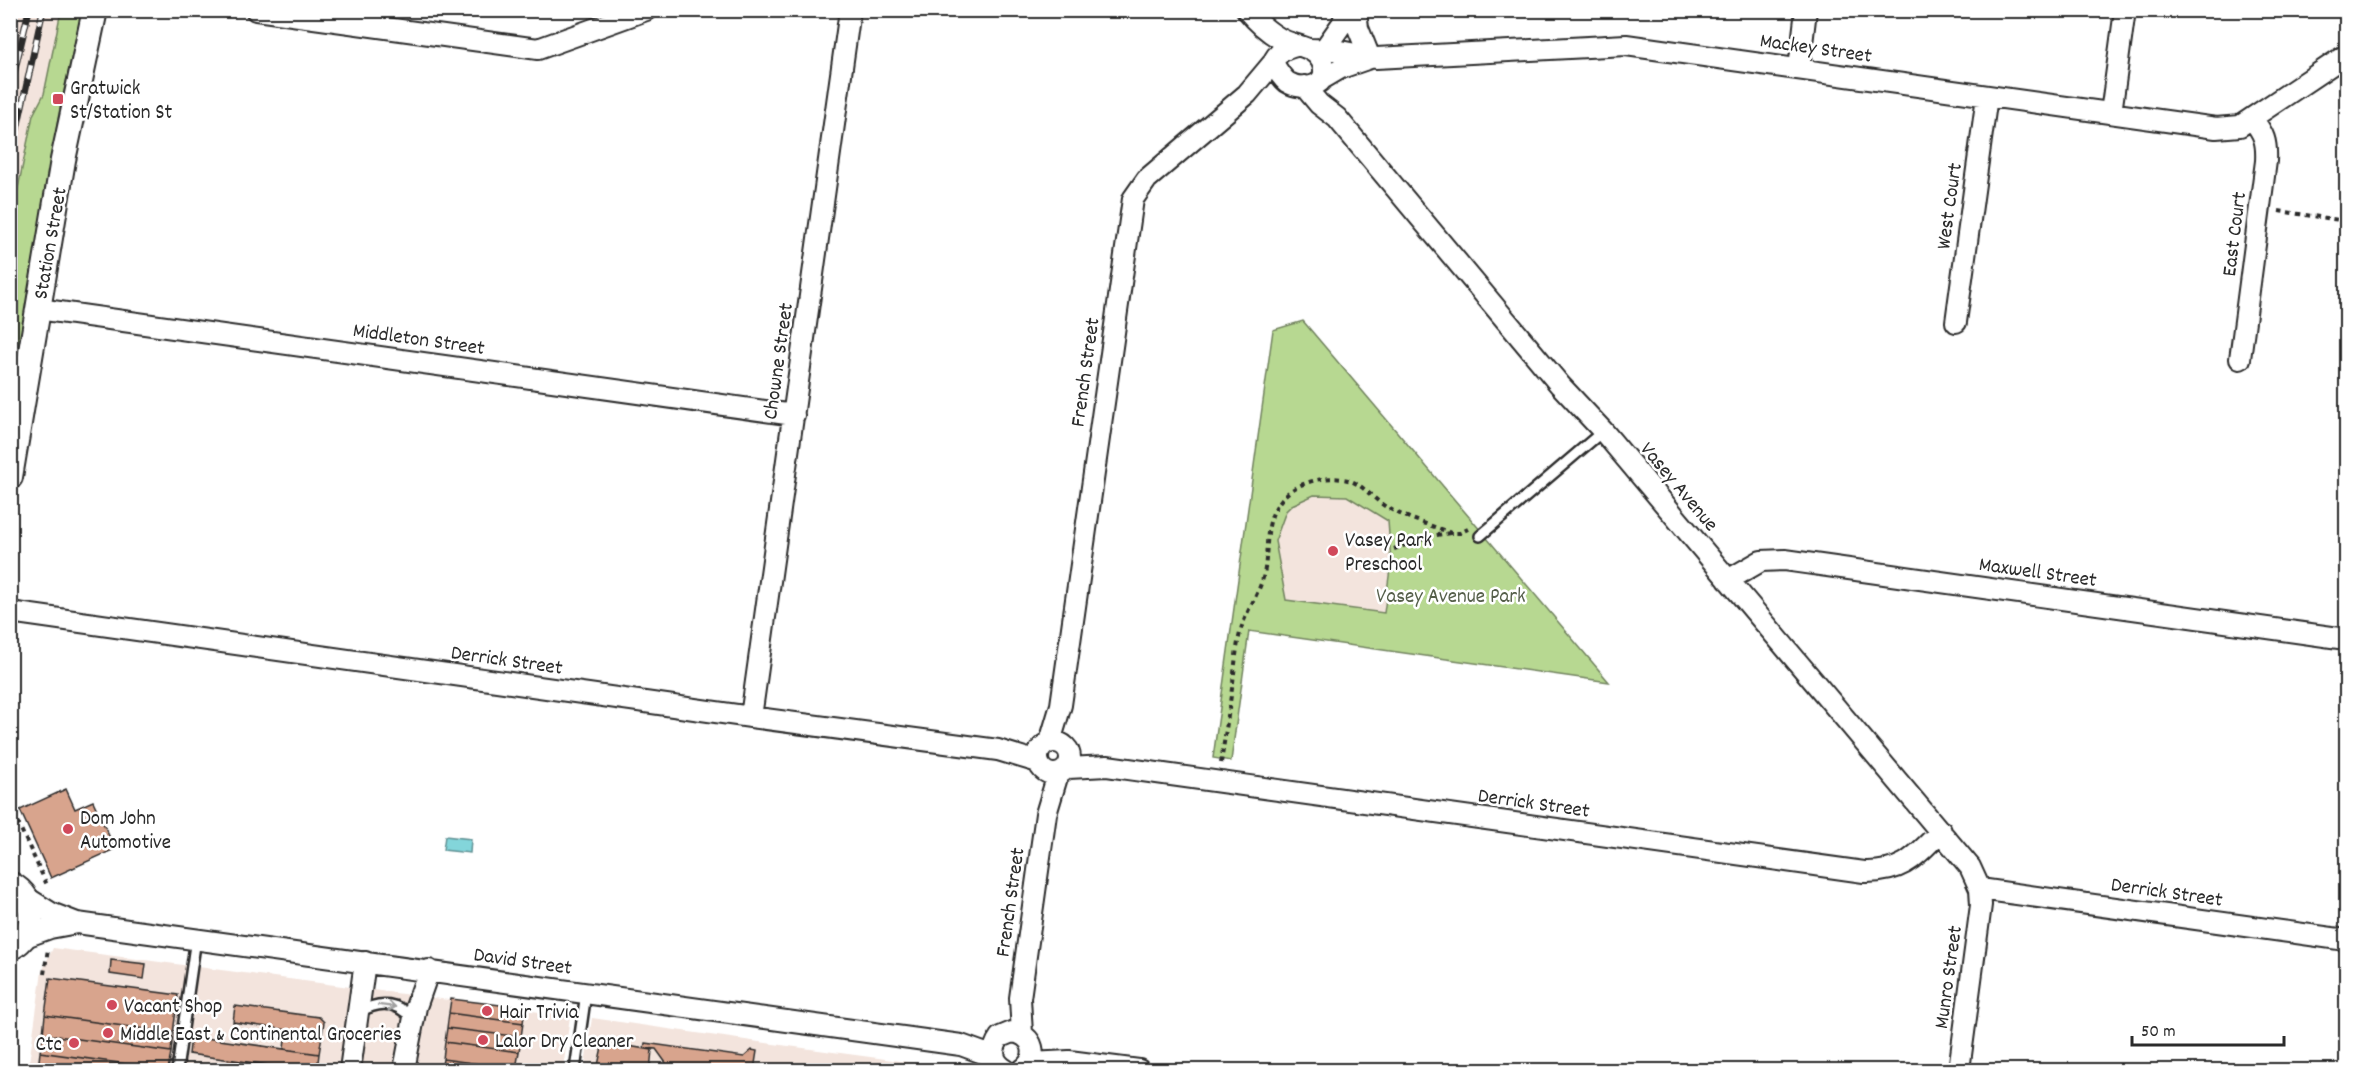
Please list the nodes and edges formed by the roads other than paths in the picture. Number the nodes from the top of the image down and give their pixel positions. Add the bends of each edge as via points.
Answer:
1 (95, 10) edge
2 (256, 10) edge
3 (646, 10) edge
4 (850, 10) edge
5 (1347, 10) edge
6 (1356, 10) edge
7 (1806, 10) edge
8 (2125, 10) edge
9 (1252, 16) edge
10 (1310, 48) junction
11 (2346, 55) edge
12 (1370, 58) junction
13 (1274, 60) junction
14 (1799, 69) junction
15 (1309, 82) junction
16 (1247, 94) junction
17 (1987, 96) junction
18 (2111, 113) junction
19 (2252, 118) junction
20 (38, 309) junction
21 (1956, 322) dead end
22 (2241, 359) dead end
23 (794, 415) junction
24 (1603, 431) junction
25 (10, 477) edge
26 (1480, 536) dead end
27 (1728, 579) junction
28 (10, 612) edge
29 (2346, 639) edge
30 (751, 717) junction
31 (1054, 758) junction
32 (1941, 831) junction
33 (15, 887) edge
34 (1980, 889) junction
35 (77, 923) junction
36 (196, 939) junction
37 (2346, 940) edge
38 (18, 943) edge
39 (365, 962) junction
40 (429, 970) junction
41 (586, 993) junction
42 (358, 1013) junction
43 (413, 1020) junction
44 (1011, 1055) edge
45 (177, 1071) edge
46 (350, 1071) edge
47 (404, 1071) edge
48 (575, 1071) edge
49 (1139, 1071) edge
50 (1959, 1071) edge

1 - 20 street, Station Street via 63,160
2 - 3 street via 538,50
4 - 23 street, Chowne Street
5 - 10 street via 1342,24
6 - 12 street
7 - 14 street
8 - 18 street
9 - 10 street via 1277,37
9 - 13 street
10 - 12 street, Mackey Street via 1347,51
10 - 13 street via 1280,52
10 - 15 street via 1322,62
11 - 19 street, Mackey Street
12 - 14 street, Mackey Street via 1626,45
12 - 15 street, Mackey Street
13 - 15 street via 1277,72
13 - 16 street, French Street
14 - 17 street, Mackey Street
15 - 16 street, French Street via 1270,85
15 - 24 street, Vasey Avenue via 1319,104 1337,117 1560,385
16 - 31 street, French Street via 1146,179 1133,199
17 - 18 street, Mackey Street
17 - 21 street, West Court
18 - 19 street, Mackey Street via 2216,128 2233,128
19 - 22 street, East Court via 2262,131 2267,148
20 - 23 street, Middleton Street
20 - 25 street, Station Street
23 - 30 street, Chowne Street
24 - 26 lane
24 - 27 street, Vasey Avenue
27 - 29 street, Maxwell Street via 1761,561 1785,560
27 - 32 street, Vasey Avenue
28 - 30 street, Derrick Street
30 - 31 street, Derrick Street
31 - 32 street, Derrick Street via 1864,873 1902,866
31 - 44 street, French Street
32 - 34 street, Vasey Avenue via 1970,867
33 - 35 street, David Street via 51,913
33 - 38 street via 32,918
34 - 37 street, Derrick Street
34 - 50 street, Munro Street via 1980,919
35 - 36 street, David Street
35 - 38 street, David Street via 50,928
36 - 39 street, David Street
36 - 45 lane
39 - 40 street, David Street
39 - 42 street
40 - 41 street, David Street
40 - 43 street
41 - 44 street, David Street
41 - 48 lane
42 -> 43 lane via 390,1004
42 - 46 street
43 - 47 street
44 - 49 street, David Street

